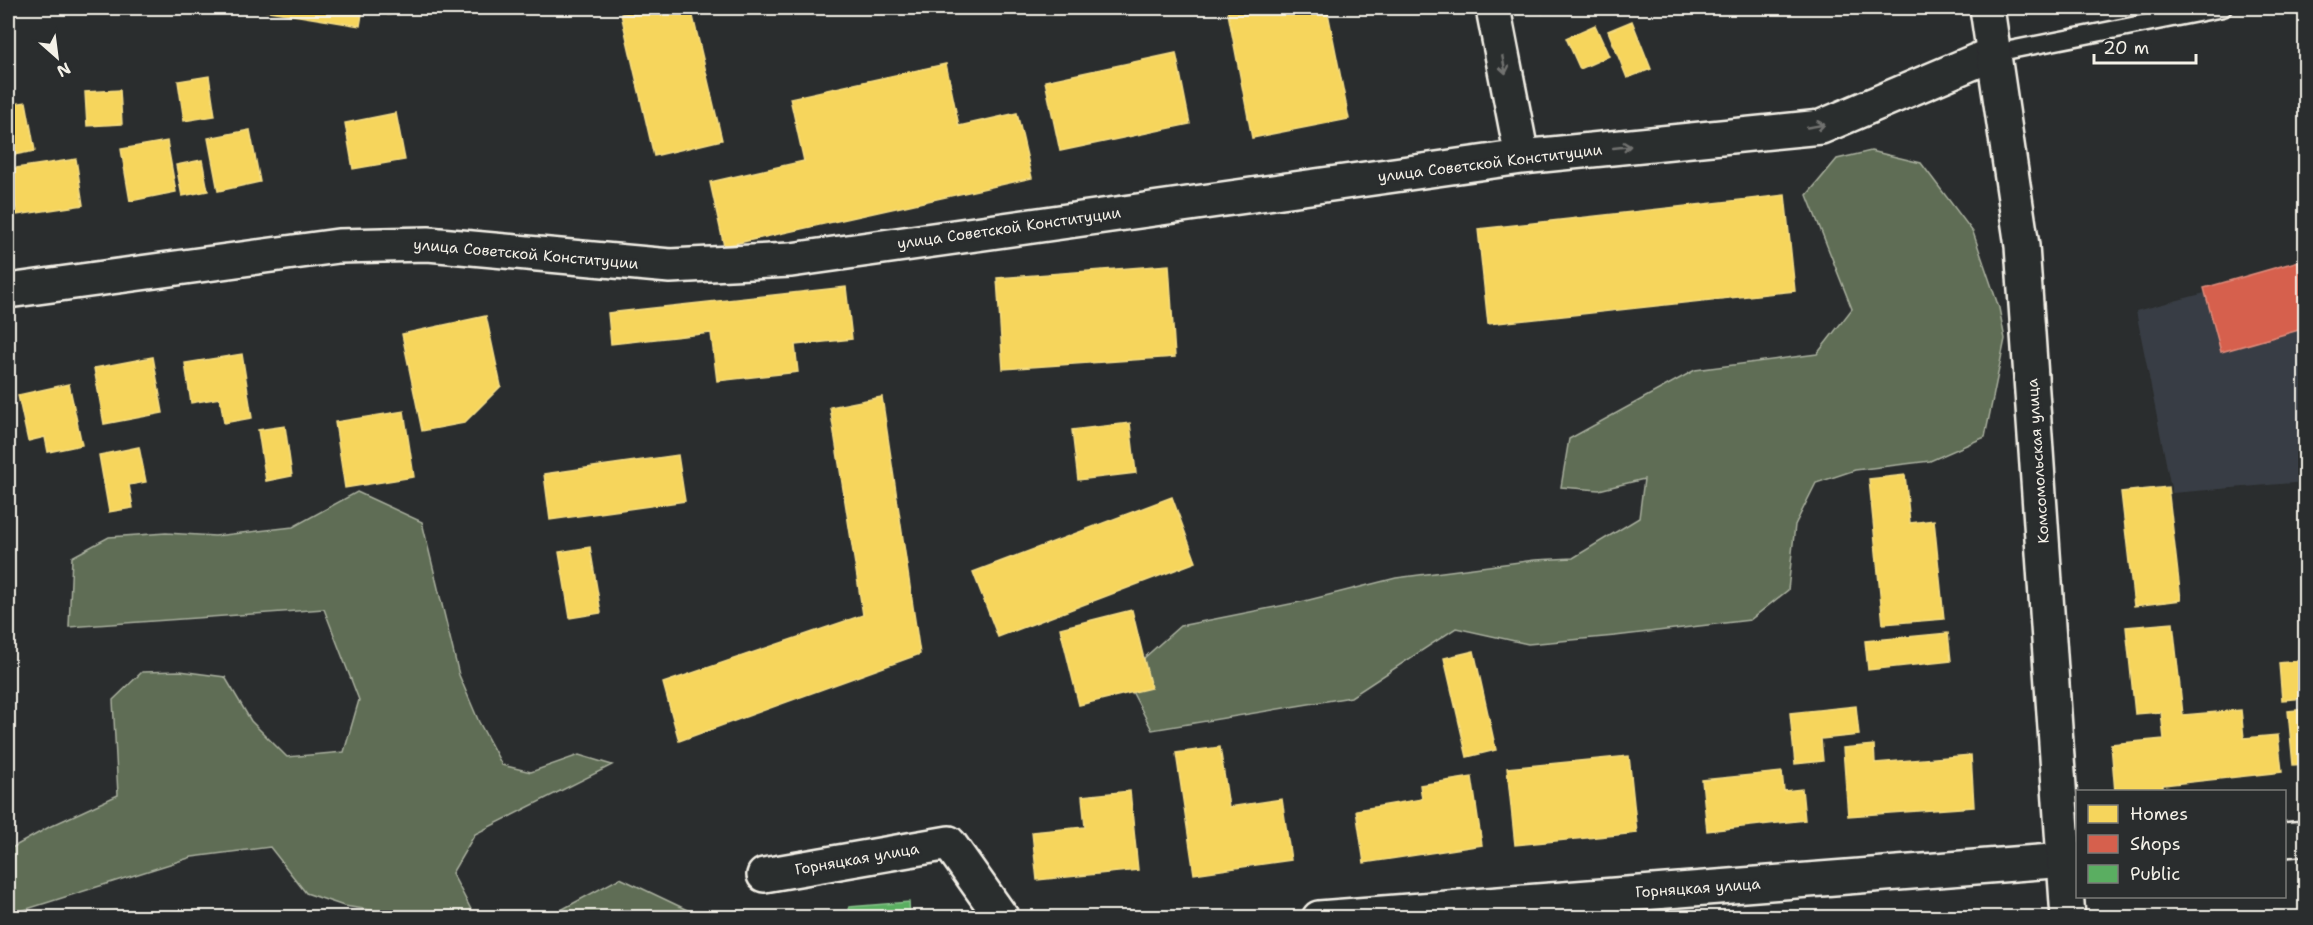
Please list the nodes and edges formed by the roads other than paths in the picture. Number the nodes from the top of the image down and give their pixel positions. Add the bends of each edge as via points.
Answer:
1 (1493, 8) edge
2 (1987, 8) edge
3 (2223, 8) edge
4 (1995, 53) junction
5 (1522, 157) junction
6 (8, 291) edge
7 (2306, 838) edge
8 (2286, 840) edge
9 (2070, 859) edge
10 (764, 875) dead end
11 (1002, 918) edge
12 (1319, 918) edge
13 (2068, 918) edge

1 -> 5 street
2 - 4 street, Комсомольская улица
3 - 4 lane
5 -> 4 street, улица Советской Конституции via 1821,127
4 - 9 street, Комсомольская улица via 2022,246
5 - 6 street, улица Советской Конституции via 791,260 670,266 428,244 338,246
7 - 8 street
9 - 12 street, Горняцкая улица
9 - 13 street, Комсомольская улица
10 - 11 street, Горняцкая улица via 949,843

